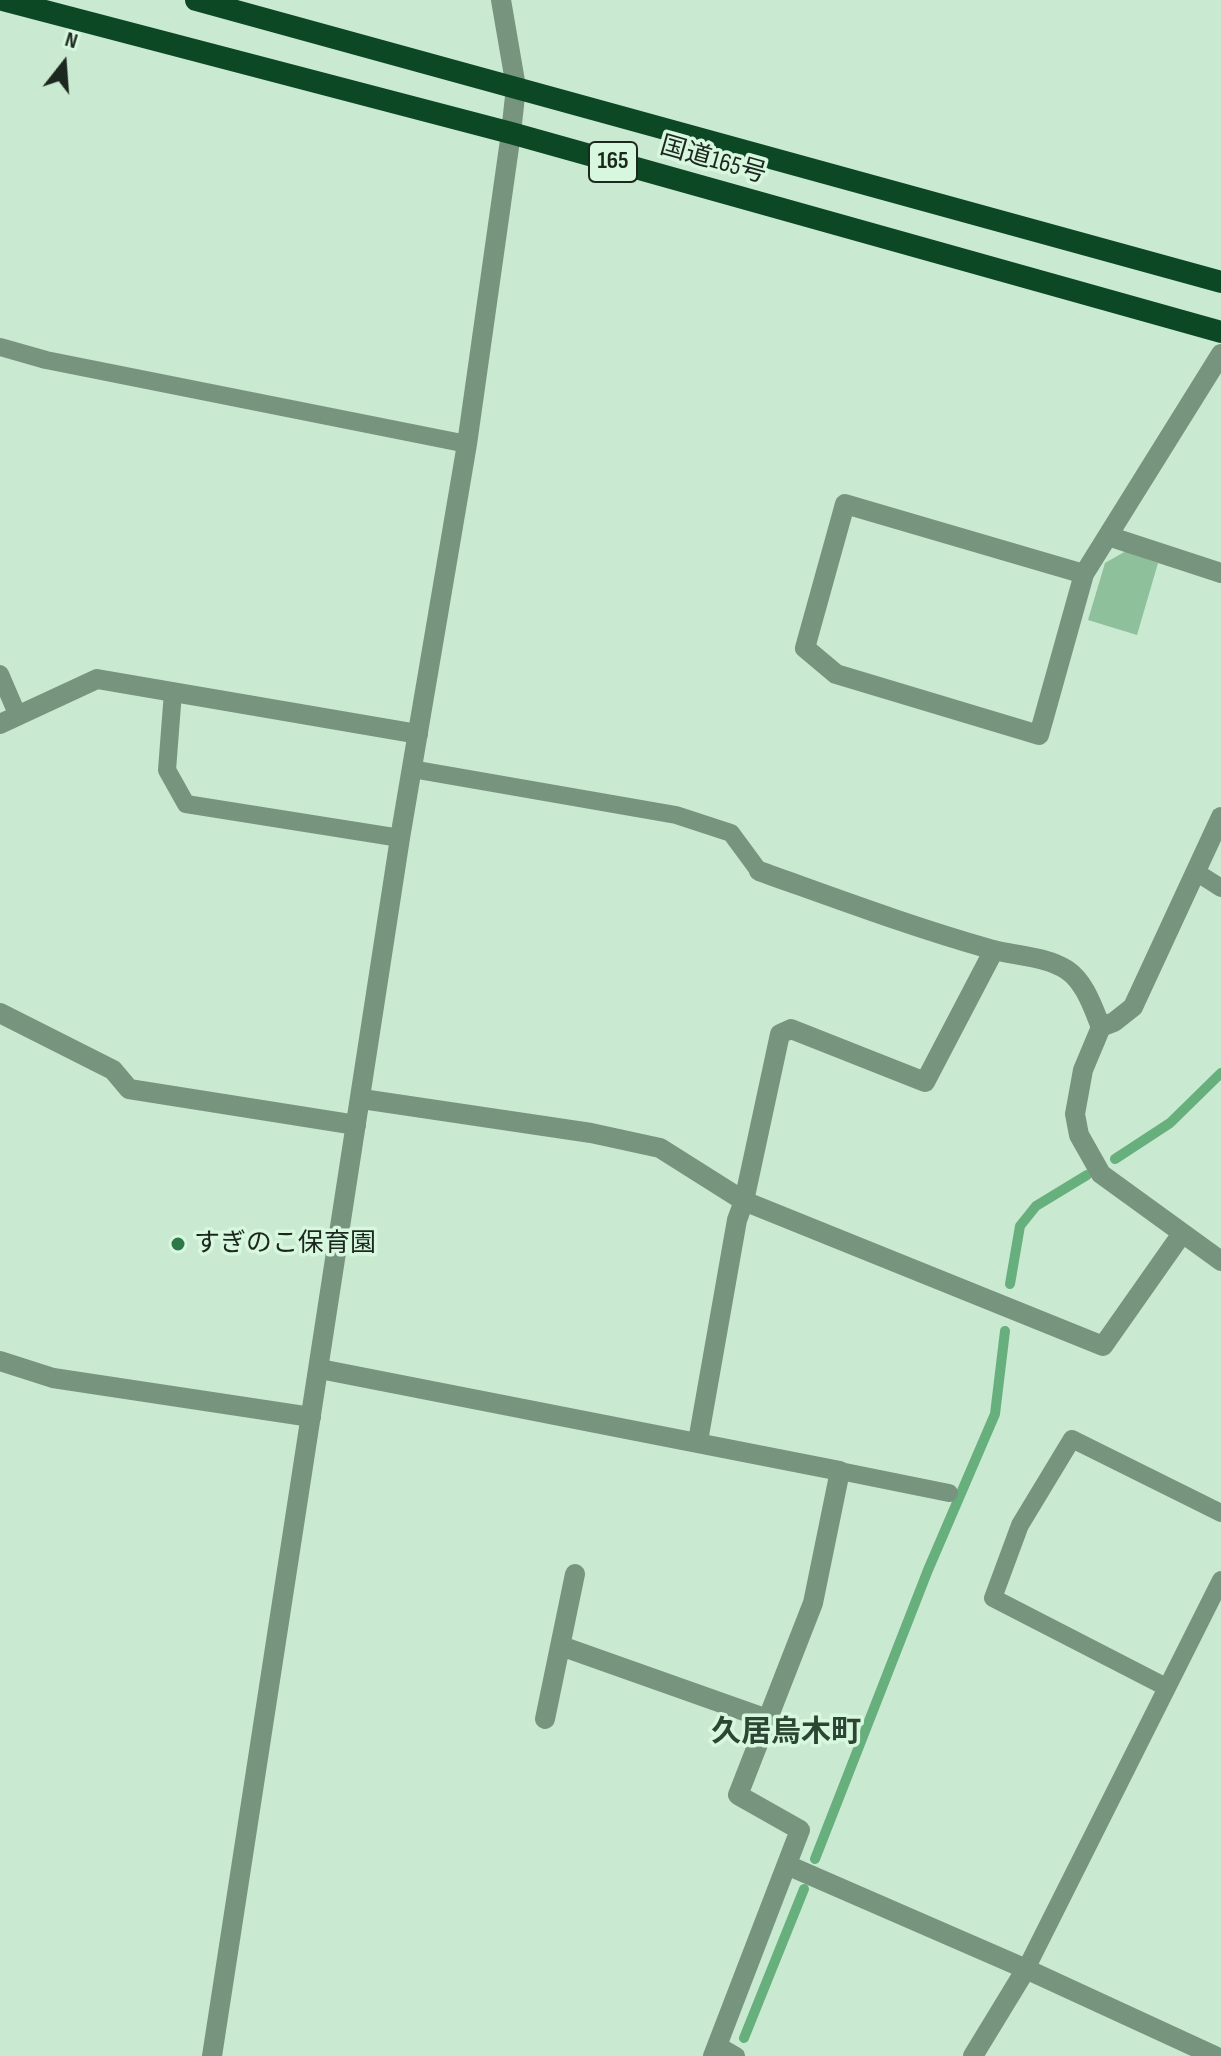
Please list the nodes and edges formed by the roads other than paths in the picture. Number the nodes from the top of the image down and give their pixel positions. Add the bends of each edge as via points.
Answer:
1 (3, 0) edge
2 (196, 0) edge
3 (501, 0) edge
4 (516, 87) junction
5 (511, 133) junction
6 (1221, 282) edge
7 (1221, 332) edge
8 (0, 347) edge
9 (1221, 354) edge
10 (467, 444) junction
11 (1108, 536) junction
12 (1221, 573) edge
13 (1084, 574) junction
14 (0, 674) edge
15 (173, 692) junction
16 (9, 720) edge
17 (418, 734) junction
18 (412, 769) junction
19 (1221, 817) edge
20 (400, 838) junction
21 (759, 871) joint
22 (1196, 872) junction
23 (1221, 888) edge
24 (994, 950) junction
25 (0, 1013) edge
26 (1101, 1027) junction
27 (362, 1099) junction
28 (356, 1125) junction
29 (744, 1201) junction
30 (1181, 1235) junction
31 (1221, 1261) edge
32 (0, 1361) edge
33 (320, 1369) junction
34 (311, 1417) junction
35 (698, 1441) junction
36 (840, 1471) junction
37 (949, 1493) dead end
38 (1221, 1513) edge
39 (575, 1574) dead end
40 (1221, 1580) edge
41 (561, 1646) junction
42 (1166, 1687) junction
43 (545, 1719) dead end
44 (767, 1719) junction
45 (787, 1865) junction
46 (1026, 1969) junction
47 (715, 2051) edge
48 (1219, 2054) edge
49 (212, 2056) edge
50 (736, 2056) edge
51 (973, 2056) edge

1 - 5 highway, 国道165号 / 165
2 - 4 highway, 国道165号 / 165
3 - 4 street
4 - 5 street
4 - 6 highway, 国道165号 / 165
5 - 7 highway, 国道165号 / 165
5 - 10 street
8 - 10 lane
9 - 11 street
10 - 17 street
11 - 12 street
11 - 13 street
13 - 13 street via 1039,735 836,674 805,648 845,504
14 - 16 lane
15 - 16 street via 97,679
15 - 17 street
15 - 20 lane via 167,770 186,804
17 - 18 street
18 - 20 street
18 - 21 lane via 676,815 731,833
19 - 22 street
20 - 27 street
21 - 24 street
22 - 23 lane
22 - 26 street via 1133,1007
24 - 26 street via 1065,969 1077,979
24 - 29 street via 925,1082 791,1029 780,1034
25 - 28 street via 113,1070 129,1089
26 - 30 street via 1083,1070 1075,1114 1079,1135 1101,1174
27 - 28 street
27 - 29 street via 660,1148
28 - 33 street
29 - 30 street via 1103,1346
29 - 35 street
30 - 31 street
32 - 34 street via 53,1378
33 - 34 street
33 - 35 street
34 - 49 street
35 - 36 street
36 - 37 lane
36 - 44 street via 813,1603
38 - 42 lane via 1072,1439 1020,1525 993,1598
39 - 41 street
40 - 42 lane
41 - 43 street
41 - 44 street
42 - 46 lane
44 - 45 street via 738,1795 800,1830
45 - 46 street
45 - 47 street
46 - 48 street
46 - 51 street
47 - 50 lane

